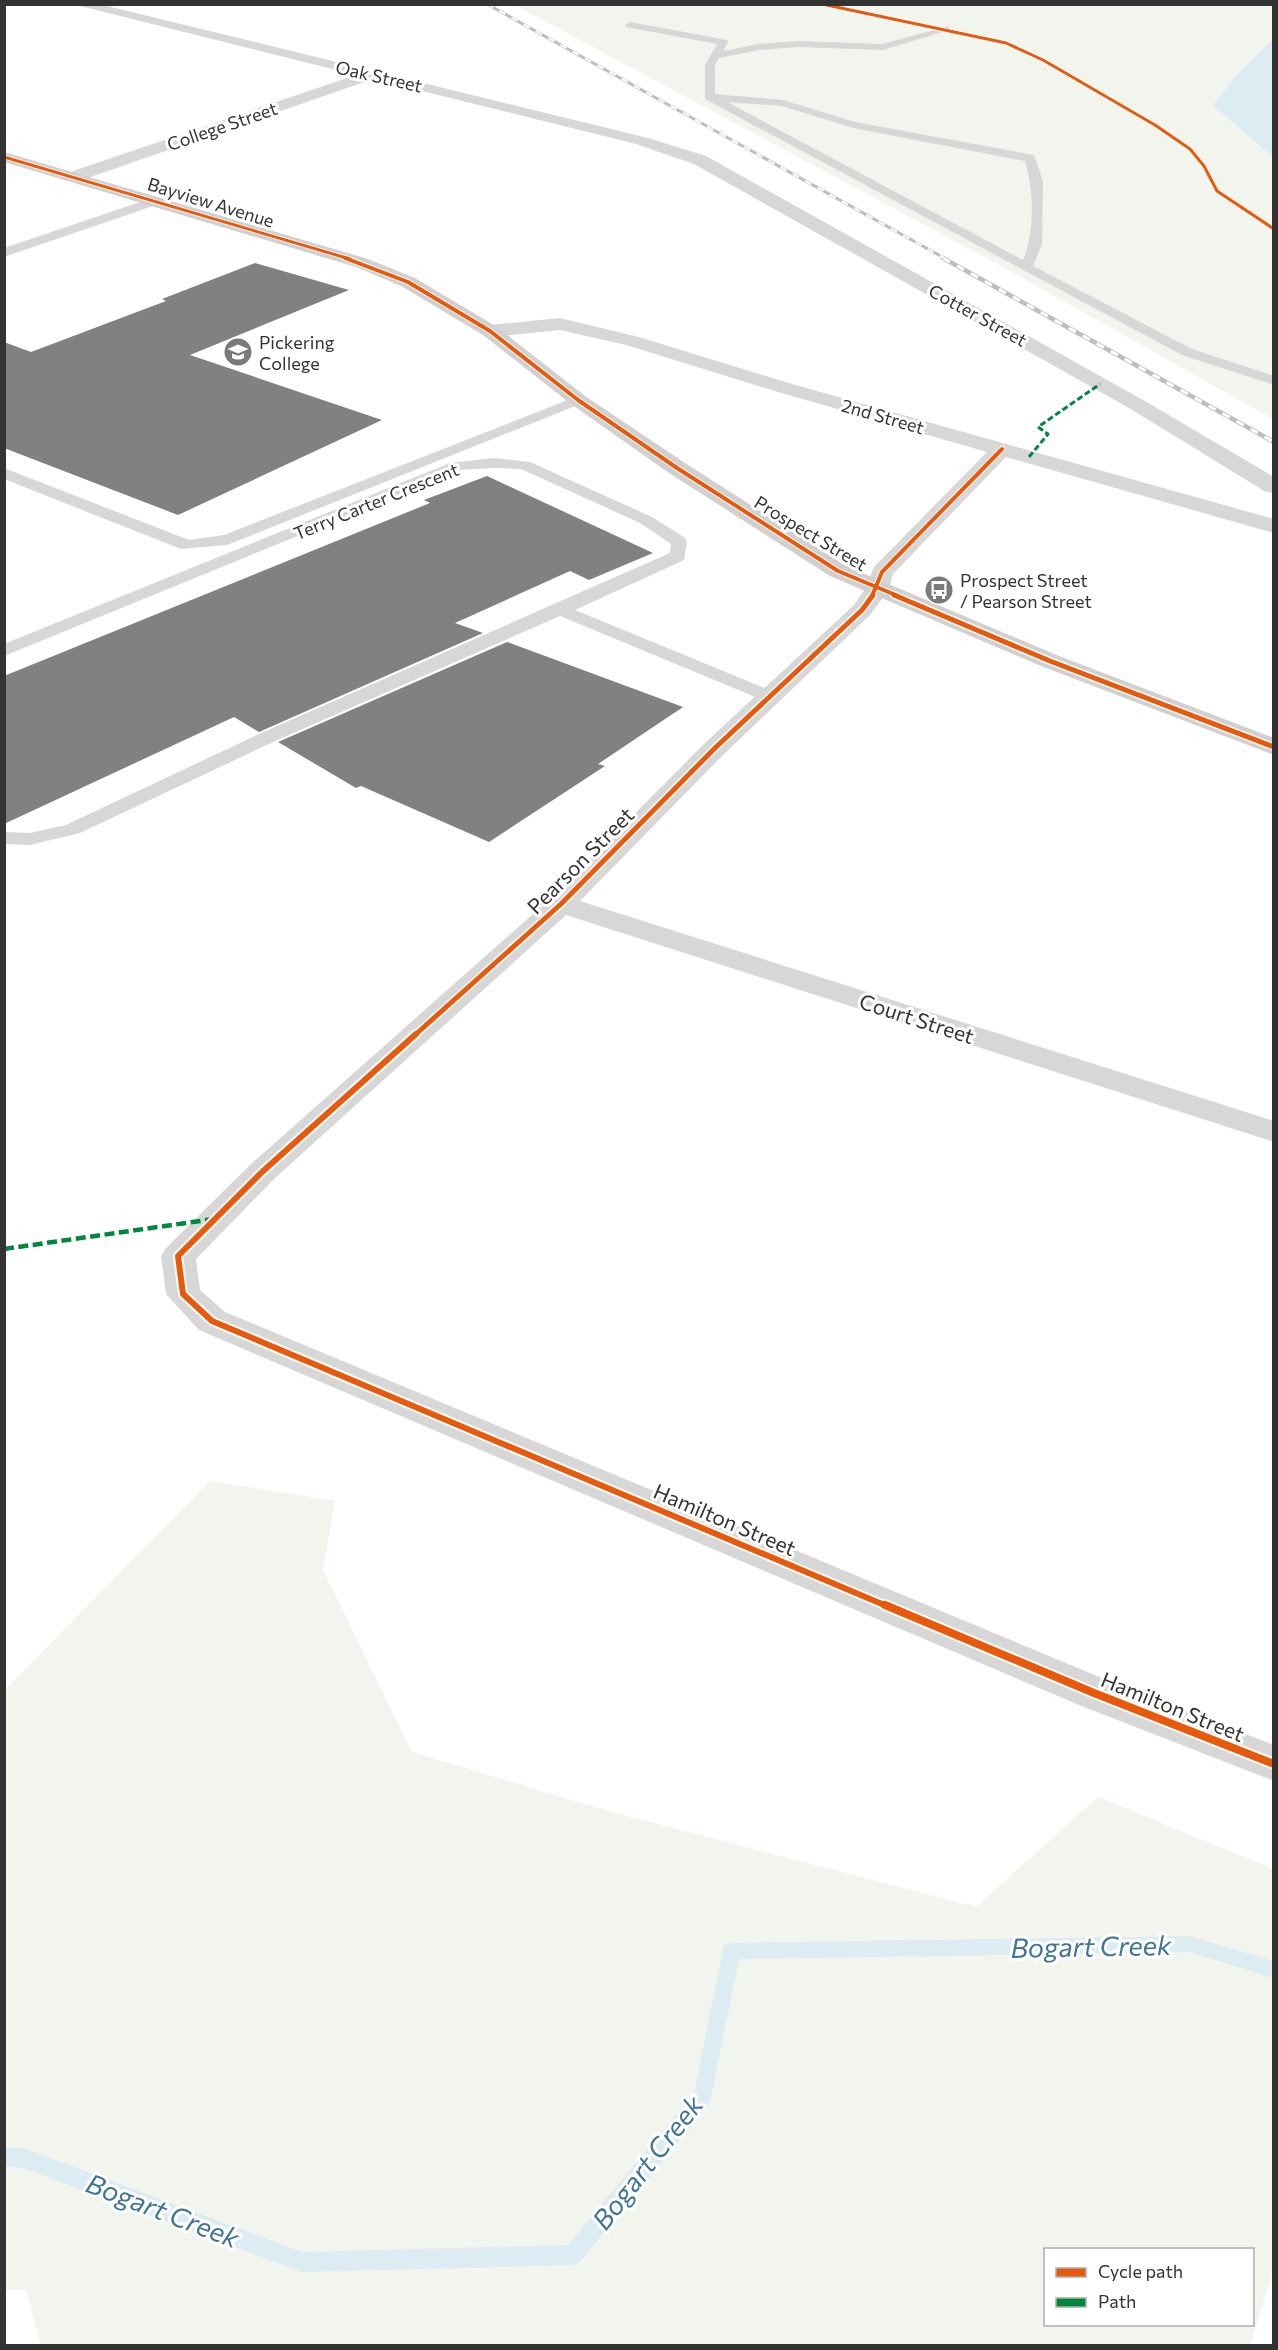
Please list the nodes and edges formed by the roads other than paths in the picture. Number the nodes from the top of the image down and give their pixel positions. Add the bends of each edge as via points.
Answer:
1 (79, 4) edge
2 (630, 25) dead end
3 (945, 28) dead end
4 (715, 56) junction
5 (371, 75) junction
6 (710, 97) junction
7 (677, 152) joint
8 (4, 157) edge
9 (73, 177) junction
10 (155, 201) junction
11 (4, 253) edge
12 (1026, 267) junction
13 (408, 282) joint
14 (490, 331) junction
15 (1274, 381) edge
16 (578, 400) junction
17 (1002, 449) junction
18 (4, 473) edge
19 (1274, 487) edge
20 (1274, 526) edge
21 (877, 588) junction
22 (560, 610) junction
23 (4, 651) edge
24 (771, 697) junction
25 (1274, 747) edge
26 (4, 838) edge
27 (561, 904) junction
28 (1274, 1132) edge
29 (182, 1283) joint
30 (1274, 1764) edge

1 - 5 street, Oak Street
2 - 4 lane via 723,42
3 - 4 lane via 883,47 798,44
4 - 6 lane via 710,65
5 - 7 street, Oak Street
5 - 9 street, College Street
6 - 12 lane
6 - 12 lane via 783,103 853,125 1030,158 1037,181 1036,244
7 - 19 street, Cotter Street via 700,160 1136,404
8 - 9 main road, Bayview Avenue
9 - 10 main road, Bayview Avenue
10 - 11 lane
10 - 13 main road, Bayview Avenue via 362,263
12 - 15 lane via 1187,352
13 - 14 main road, Prospect Street
14 - 16 main road, Prospect Street
14 - 17 street, 2nd Street via 560,324 579,328
16 - 18 lane via 227,540 187,545
16 - 21 main road, Prospect Street via 838,572
17 - 20 street, 2nd Street
17 - 21 street, Pearson Street via 882,572
21 - 24 street, Pearson Street via 857,615
21 - 25 main road, Prospect Street via 1050,661
22 - 23 lane, Terry Carter Crescent via 678,556 679,542 646,520 524,465 494,463 456,466
22 - 24 lane
22 - 26 lane, Terry Carter Crescent via 266,738 73,829 30,839
24 - 27 street, Pearson Street
27 - 28 street, Court Street
27 - 29 street, Pearson Street via 222,1211 178,1256
29 - 30 street, Hamilton Street via 183,1294 212,1321 1094,1693

